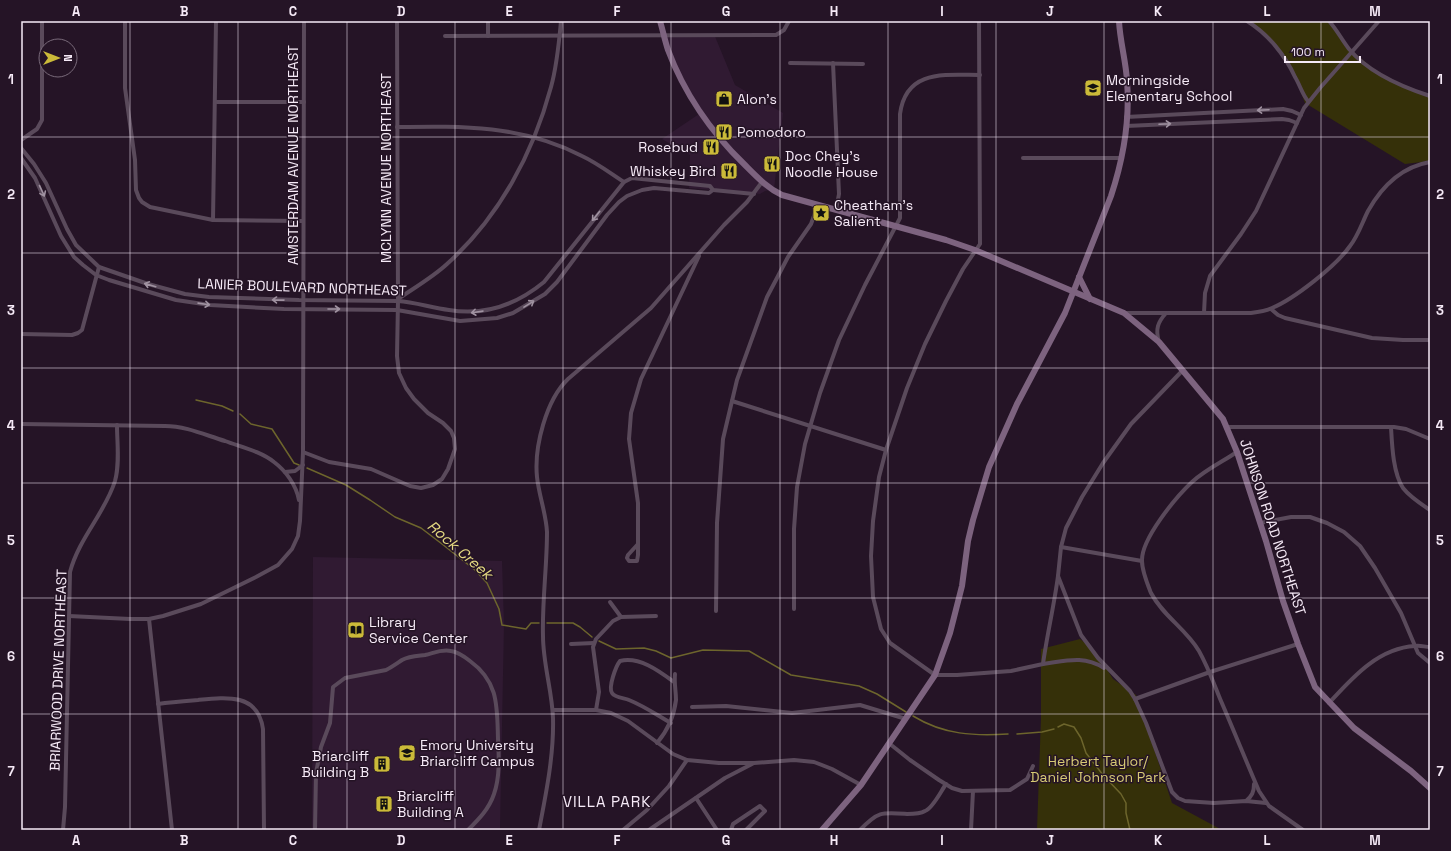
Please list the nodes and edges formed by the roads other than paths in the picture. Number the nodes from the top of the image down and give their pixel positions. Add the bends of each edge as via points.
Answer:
1 (42, 21) edge
2 (125, 21) edge
3 (216, 21) edge
4 (304, 21) edge
5 (397, 21) edge
6 (488, 21) edge
7 (561, 21) edge
8 (660, 21) edge
9 (789, 21) edge
10 (979, 21) edge
11 (1119, 21) edge
12 (1247, 21) edge
13 (1329, 21) edge
14 (1379, 21) edge
15 (560, 35) junction
16 (664, 35) junction
17 (445, 36) dead end
18 (488, 36) junction
19 (1352, 52) junction
20 (790, 63) dead end
21 (833, 63) junction
22 (863, 64) dead end
23 (980, 75) junction
24 (1430, 96) edge
25 (215, 102) junction
26 (304, 102) junction
27 (1308, 102) junction
28 (1208, 113) junction
29 (1301, 115) junction
30 (1126, 117) junction
31 (1208, 122) junction
32 (1297, 124) junction
33 (1126, 126) junction
34 (397, 127) junction
35 (535, 137) junction
36 (21, 140) edge
37 (21, 148) edge
38 (21, 158) edge
39 (1024, 158) dead end
40 (1122, 158) junction
41 (1430, 162) edge
42 (649, 180) junction
43 (624, 182) junction
44 (762, 182) junction
45 (649, 189) junction
46 (713, 190) junction
47 (754, 194) junction
48 (612, 196) junction
49 (619, 202) junction
50 (818, 205) junction
51 (836, 210) junction
52 (214, 220) junction
53 (303, 221) junction
54 (895, 226) junction
55 (707, 244) junction
56 (975, 250) junction
57 (99, 267) junction
58 (553, 272) junction
59 (96, 275) junction
60 (1079, 277) junction
61 (560, 278) junction
62 (180, 292) junction
63 (1073, 292) junction
64 (1090, 299) junction
65 (178, 300) junction
66 (303, 300) junction
67 (398, 300) junction
68 (421, 304) junction
69 (499, 307) junction
70 (303, 309) junction
71 (1271, 309) junction
72 (397, 310) junction
73 (418, 313) junction
74 (1124, 313) junction
75 (1166, 313) junction
76 (1204, 313) junction
77 (502, 317) junction
78 (21, 334) edge
79 (1430, 340) edge
80 (1159, 342) junction
81 (1183, 370) junction
82 (732, 401) junction
83 (21, 424) edge
84 (117, 425) junction
85 (810, 426) junction
86 (1227, 427) junction
87 (1390, 427) junction
88 (1430, 439) edge
89 (886, 450) junction
90 (303, 452) junction
91 (1237, 452) junction
92 (303, 465) junction
93 (285, 472) junction
94 (301, 506) junction
95 (1430, 510) edge
96 (1260, 523) junction
97 (638, 544) dead end
98 (1061, 547) junction
99 (1142, 561) junction
100 (1058, 576) junction
101 (610, 602) dead end
102 (794, 609) dead end
103 (716, 611) dead end
104 (68, 616) junction
105 (656, 616) dead end
106 (621, 617) junction
107 (149, 619) junction
108 (594, 643) junction
109 (572, 644) dead end
110 (1298, 644) junction
111 (1415, 646) junction
112 (1430, 647) edge
113 (1430, 663) edge
114 (1043, 664) junction
115 (1109, 671) junction
116 (1210, 672) junction
117 (675, 674) dead end
118 (936, 675) junction
119 (674, 682) junction
120 (1135, 699) junction
121 (1329, 703) junction
122 (158, 704) junction
123 (692, 707) dead end
124 (553, 710) junction
125 (596, 710) junction
126 (906, 719) junction
127 (671, 723) junction
128 (657, 743) junction
129 (890, 744) junction
130 (687, 760) junction
131 (754, 763) junction
132 (1033, 766) dead end
133 (1255, 782) junction
134 (946, 784) junction
135 (861, 785) junction
136 (1430, 788) edge
137 (973, 791) junction
138 (696, 798) junction
139 (1246, 801) junction
140 (1266, 804) junction
141 (63, 830) edge
142 (172, 830) edge
143 (264, 830) edge
144 (315, 830) edge
145 (468, 830) edge
146 (539, 830) edge
147 (623, 830) edge
148 (649, 830) edge
149 (717, 830) edge
150 (731, 830) edge
151 (746, 830) edge
152 (822, 830) edge
153 (860, 830) edge
154 (971, 830) edge
155 (1303, 830) edge

1 - 36 street via 42,120 37,129
2 - 52 street via 125,88 139,198 150,207
3 - 25 street
4 - 26 street, AMSTERDAM AVENUE NORTHEAST
5 - 34 street, MCLYNN AVENUE NORTHEAST
6 - 18 street
7 - 15 street
8 - 16 street, JOHNSON ROAD NORTHEAST
9 - 16 street via 784,30 776,35
10 - 23 street
11 - 30 street via 1127,83
12 - 27 street via 1277,48
13 - 19 street
14 - 19 street
15 - 16 street
15 - 18 street
15 - 35 street via 551,86
16 - 44 street, JOHNSON ROAD NORTHEAST via 668,51 700,112 726,146
17 - 18 street
19 - 24 street via 1373,70
19 - 27 street
20 - 21 street
21 - 22 street
21 - 51 street via 839,194
23 - 54 street via 929,77 914,85 905,97 900,114 900,218
23 - 56 street via 981,236 980,244
25 - 26 street
25 - 52 street
26 - 53 street, AMSTERDAM AVENUE NORTHEAST
27 - 29 street
29 -> 28 street via 1283,109
28 - 30 street
28 - 31 street
29 - 32 street
30 - 33 street
31 - 32 street via 1282,119
33 -> 31 street
32 - 76 street via 1256,211 1210,276 1205,293
33 - 40 street
34 - 35 street via 480,127
34 - 67 street, MCLYNN AVENUE NORTHEAST
35 - 43 street via 582,156
35 - 67 street via 509,188 478,232 446,265
37 - 57 street, LANIER BOULEVARD NORTHEAST via 46,183 76,245
38 -> 59 street, LANIER BOULEVARD NORTHEAST via 35,178 61,236 74,257
39 - 40 street
40 - 60 street via 1111,196
41 - 71 street via 1406,169 1395,177 1373,203 1357,237 1343,256 1303,289
42 - 43 street, LANIER BOULEVARD NORTHEAST via 632,178
42 - 45 street
42 - 46 street, LANIER BOULEVARD NORTHEAST via 710,186
43 - 48 street, LANIER BOULEVARD NORTHEAST
44 - 47 street
44 - 50 street, JOHNSON ROAD NORTHEAST via 782,195
45 - 46 street, LANIER BOULEVARD NORTHEAST via 709,193
45 - 49 street, LANIER BOULEVARD NORTHEAST via 632,194
46 - 47 street, LANIER BOULEVARD NORTHEAST
47 - 55 street
48 - 49 street
48 -> 58 street, LANIER BOULEVARD NORTHEAST
49 - 61 street, LANIER BOULEVARD NORTHEAST
50 - 51 street, JOHNSON ROAD NORTHEAST
50 - 82 street via 811,224 788,257 767,298
51 - 54 street, JOHNSON ROAD NORTHEAST
52 - 53 street
53 - 66 street, AMSTERDAM AVENUE NORTHEAST
54 - 56 street, JOHNSON ROAD NORTHEAST
54 - 85 street via 839,340
55 - 97 street via 646,368 633,403 629,439 638,499
55 - 124 street via 648,311 564,383 550,404 539,443 537,469 547,532 543,638
56 - 63 street, JOHNSON ROAD NORTHEAST
56 - 89 street via 925,344
57 - 59 street
62 -> 57 street, LANIER BOULEVARD NORTHEAST
58 - 61 street
58 - 69 street, LANIER BOULEVARD NORTHEAST via 528,295
59 - 65 street, LANIER BOULEVARD NORTHEAST
59 - 78 street via 84,326 78,333
60 - 63 street
60 - 64 street
77 -> 61 street, LANIER BOULEVARD NORTHEAST via 513,314 545,294
62 - 65 street
66 -> 62 street, LANIER BOULEVARD NORTHEAST via 220,298
63 - 64 street, JOHNSON ROAD NORTHEAST
63 - 118 street via 1017,404 989,467 968,541 962,586 952,626
64 - 74 street, JOHNSON ROAD NORTHEAST
65 -> 70 street, LANIER BOULEVARD NORTHEAST via 227,307
66 - 67 street, LANIER BOULEVARD NORTHEAST
66 - 70 street, AMSTERDAM AVENUE NORTHEAST
67 - 68 street, LANIER BOULEVARD NORTHEAST
67 - 72 street, MCLYNN AVENUE NORTHEAST
69 -> 68 street, LANIER BOULEVARD NORTHEAST via 470,313
68 - 73 street
69 - 77 street
70 -> 72 street, LANIER BOULEVARD NORTHEAST
70 - 90 street, AMSTERDAM AVENUE NORTHEAST
71 - 76 street via 1251,313
71 - 79 street via 1285,318 1358,336 1386,340
72 - 73 street, LANIER BOULEVARD NORTHEAST
72 - 90 street, MCLYNN AVENUE NORTHEAST via 396,356 401,378 414,399 449,428 454,438 454,452 442,479 434,485 414,488 371,469 329,462
73 - 77 street, LANIER BOULEVARD NORTHEAST via 460,321
74 - 75 street
74 - 80 street, JOHNSON ROAD NORTHEAST
75 - 76 street
75 - 80 street via 1157,326
80 - 81 street, JOHNSON ROAD NORTHEAST
81 - 86 street, JOHNSON ROAD NORTHEAST
81 - 98 street via 1132,424 1103,463 1073,514
82 - 85 street
82 - 103 street via 723,439 717,515
83 - 84 street
84 - 93 street via 173,426 192,430 266,457
84 - 104 street, BRIARWOOD DRIVE NORTHEAST via 115,480 108,500 74,560 69,578
85 - 89 street
85 - 102 street via 802,458 795,515
86 - 87 street
86 - 91 street, JOHNSON ROAD NORTHEAST
87 - 88 street via 1406,429
87 - 95 street via 1400,482 1408,493
89 - 118 street via 873,521 871,556 876,614 881,629 890,643
90 - 92 street, AMSTERDAM AVENUE NORTHEAST
91 - 96 street, JOHNSON ROAD NORTHEAST
91 - 99 street via 1192,482 1158,522 1143,552
92 - 93 street via 295,471
92 - 94 street, AMSTERDAM AVENUE NORTHEAST
93 - 94 street via 296,490
94 - 107 street, AMSTERDAM AVENUE NORTHEAST via 297,540 289,554 278,564 201,604
96 - 110 street, JOHNSON ROAD NORTHEAST
96 - 111 street via 1291,517 1310,517 1327,522 1344,532 1360,546 1375,568 1401,613
98 - 99 street
98 - 100 street
99 - 116 street via 1152,594 1167,615 1199,650
100 - 114 street
100 - 115 street via 1081,635
101 - 106 street
104 - 107 street, AMSTERDAM AVENUE NORTHEAST
104 - 141 street, BRIARWOOD DRIVE NORTHEAST
105 - 106 street
106 - 108 street via 613,621
107 - 122 street
108 - 109 street
108 - 125 street via 599,692
110 - 116 street
110 - 121 street, JOHNSON ROAD NORTHEAST via 1315,687
111 - 112 street
111 - 113 street via 1418,653
111 - 121 street via 1381,656 1368,664
114 - 115 street via 1088,660
114 - 118 street via 1011,671
115 - 120 street
116 - 120 street
116 - 133 street
117 - 119 street
118 - 126 street
119 - 127 street via 676,699
119 - 127 street via 650,667 626,659 616,666 611,683 614,696 630,700
120 - 139 street via 1172,792 1178,798 1201,802
121 - 136 street, JOHNSON ROAD NORTHEAST via 1354,728
122 - 142 street
122 - 143 street via 229,698 245,702 257,712 264,729
123 - 126 street via 726,706 792,713 860,705
124 - 125 street
124 - 146 street via 551,752
125 - 128 street via 611,713 628,721
126 - 129 street
127 - 128 street
128 - 130 street
129 - 134 street
129 - 135 street
130 - 131 street
130 - 147 street via 670,786
131 - 135 street via 794,760 814,762
131 - 138 street via 725,778
132 - 137 street via 1027,779 1010,790
133 - 139 street via 1254,791
133 - 140 street
134 - 137 street via 962,791
134 - 153 street via 925,812 881,813
135 - 152 street
137 - 154 street
138 - 148 street
138 - 149 street
139 - 140 street
140 - 155 street
144 - 145 street via 316,773 321,747 330,723 333,687 345,678 386,670 412,656 446,650 462,655 484,673 492,687 497,705 497,781 487,809
150 - 151 street via 733,824 760,806 765,811

